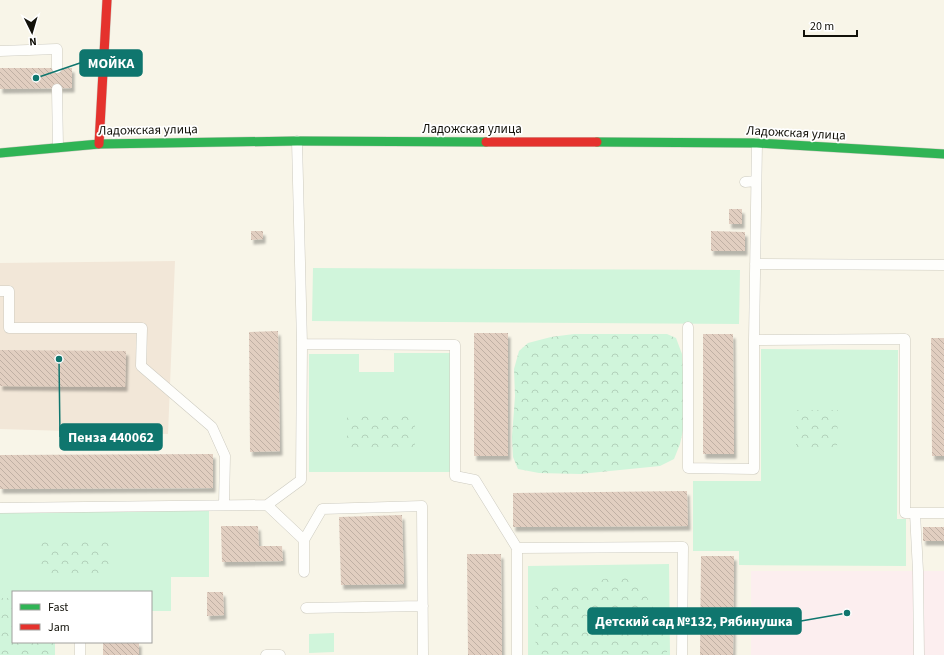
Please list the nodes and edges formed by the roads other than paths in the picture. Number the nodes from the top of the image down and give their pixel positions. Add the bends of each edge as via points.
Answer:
1 (107, 0) edge
2 (0, 51) edge
3 (57, 68) dead end
4 (57, 88) dead end
5 (297, 141) junction
6 (757, 143) junction
7 (99, 144) junction
8 (58, 147) junction
9 (0, 153) edge
10 (944, 154) edge
11 (756, 181) junction
12 (745, 182) dead end
13 (755, 264) junction
14 (944, 264) edge
15 (0, 291) edge
16 (688, 327) dead end
17 (754, 340) junction
18 (302, 344) junction
19 (224, 505) junction
20 (267, 505) junction
21 (0, 508) edge
22 (915, 513) junction
23 (944, 513) edge
24 (304, 540) junction
25 (517, 548) junction
26 (304, 572) dead end
27 (423, 606) junction
28 (306, 608) dead end
29 (80, 643) edge
30 (80, 655) edge
31 (266, 655) edge
32 (280, 655) edge
33 (423, 655) edge
34 (517, 655) edge
35 (682, 655) edge
36 (919, 655) edge

1 - 7 street
2 - 3 lane via 57,50
4 - 8 lane
5 - 6 street, Ладожская улица
5 - 7 street, Ладожская улица
5 - 18 lane
6 - 10 street, Ладожская улица
6 - 11 lane
7 - 8 street, Ладожская улица
8 - 9 street, Ладожская улица
11 - 12 lane
11 - 13 lane
13 - 14 lane
13 - 17 lane
15 - 19 lane via 9,292 9,328 142,328 142,366 212,427 225,456
16 - 17 lane via 688,468 754,469
17 - 22 lane via 905,339 905,513
18 - 20 lane via 302,480
18 - 25 lane via 455,345 455,476 475,480
19 - 20 lane
19 - 21 lane
20 - 24 lane
22 - 23 lane
22 - 36 lane
24 - 26 lane
24 - 27 lane via 322,509 422,506
25 - 34 lane
25 - 35 lane via 683,548
27 - 28 lane
27 - 33 lane
29 - 30 lane
31 - 32 lane

